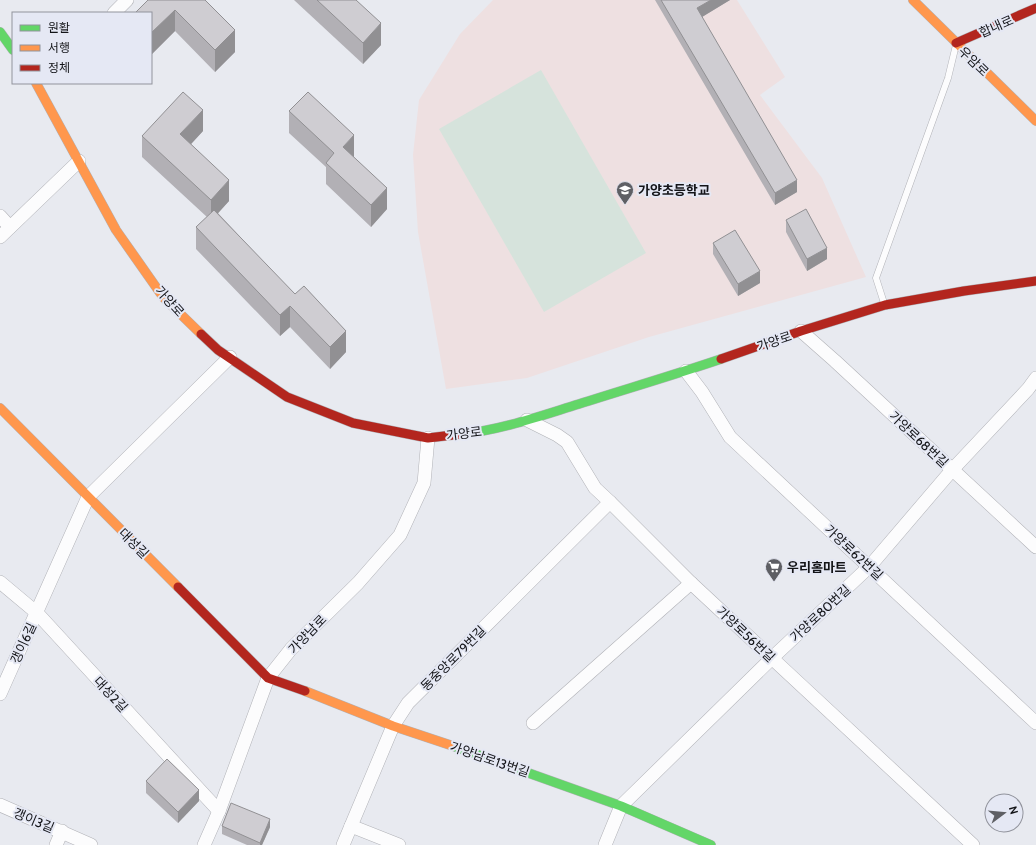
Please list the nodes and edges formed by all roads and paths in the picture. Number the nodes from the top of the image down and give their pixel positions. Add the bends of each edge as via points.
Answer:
1 (127, 0) edge
2 (913, 0) edge
3 (1036, 8) edge
4 (115, 12) edge
5 (0, 32) edge
6 (956, 43) junction
7 (12, 49) edge
8 (40, 84) edge
9 (1036, 121) edge
10 (79, 161) junction
11 (0, 216) edge
12 (10, 227) junction
13 (0, 237) edge
14 (1036, 281) edge
15 (885, 305) junction
16 (801, 331) junction
17 (230, 357) junction
18 (686, 371) junction
19 (1036, 378) edge
20 (1032, 393) edge
21 (0, 408) edge
22 (527, 420) junction
23 (428, 438) junction
24 (952, 470) junction
25 (88, 497) junction
26 (610, 502) junction
27 (1036, 548) edge
28 (870, 566) junction
29 (0, 582) edge
30 (691, 583) junction
31 (37, 613) junction
32 (772, 658) junction
33 (268, 678) junction
34 (0, 694) edge
35 (1036, 723) edge
36 (533, 724) dead end
37 (393, 726) junction
38 (0, 805) edge
39 (621, 806) junction
40 (219, 811) junction
41 (351, 826) junction
42 (62, 831) junction
43 (56, 845) edge
44 (91, 845) edge
45 (204, 845) edge
46 (343, 845) edge
47 (399, 845) edge
48 (605, 845) edge
49 (711, 845) edge
50 (973, 845) edge

1 - 4 street
2 - 6 street, 우암로
3 - 6 street, 합내로
5 - 7 street
6 - 9 street, 우암로
6 - 15 lane via 948,78 876,278
8 - 10 street, 가양로
10 - 12 street
10 - 17 street, 가양로 via 116,230 163,297 218,350
11 - 12 street
12 - 13 street
14 - 15 street, 가양로
15 - 16 street, 가양로
16 - 18 street, 가양로
16 - 24 street, 가양로68번길
17 - 23 street, 가양로 via 287,397 353,423
17 - 25 street
18 - 22 street, 가양로
18 - 28 street, 가양로62번길 via 730,437
19 - 20 street, 가양로80번길
20 - 24 street, 가양로80번길
21 - 25 street, 대성길
22 - 23 street, 가양로 via 482,432
22 - 26 street, 가양로56번길 via 567,442 595,488
23 - 33 street, 가양남로 via 424,483 400,535 358,583 291,649
24 - 27 street, 가양로68번길
24 - 28 street, 가양로80번길
25 - 31 street, 갱이6길
25 - 33 street, 대성길
26 - 30 street, 가양로56번길
26 - 37 street, 동중앙로79번길 via 408,703
28 - 32 street, 가양로80번길
28 - 35 street, 가양로62번길
29 - 31 street, 대성2길
30 - 32 street, 가양로56번길
30 - 36 street
31 - 34 street, 갱이6길
31 - 40 street, 대성2길
32 - 39 street, 가양로80번길
32 - 50 street, 가양로56번길
33 - 37 street, 가양남로13번길
33 - 40 street, 가양남로
37 - 39 street, 가양남로13번길
37 - 41 street, 동중앙로79번길
38 - 42 street, 갱이3길
39 - 48 street, 가양로80번길
39 - 49 street, 가양남로13번길
40 - 45 street, 가양남로
41 - 46 street, 동중앙로79번길
41 - 47 street
42 - 43 street
42 - 44 street, 갱이3길

